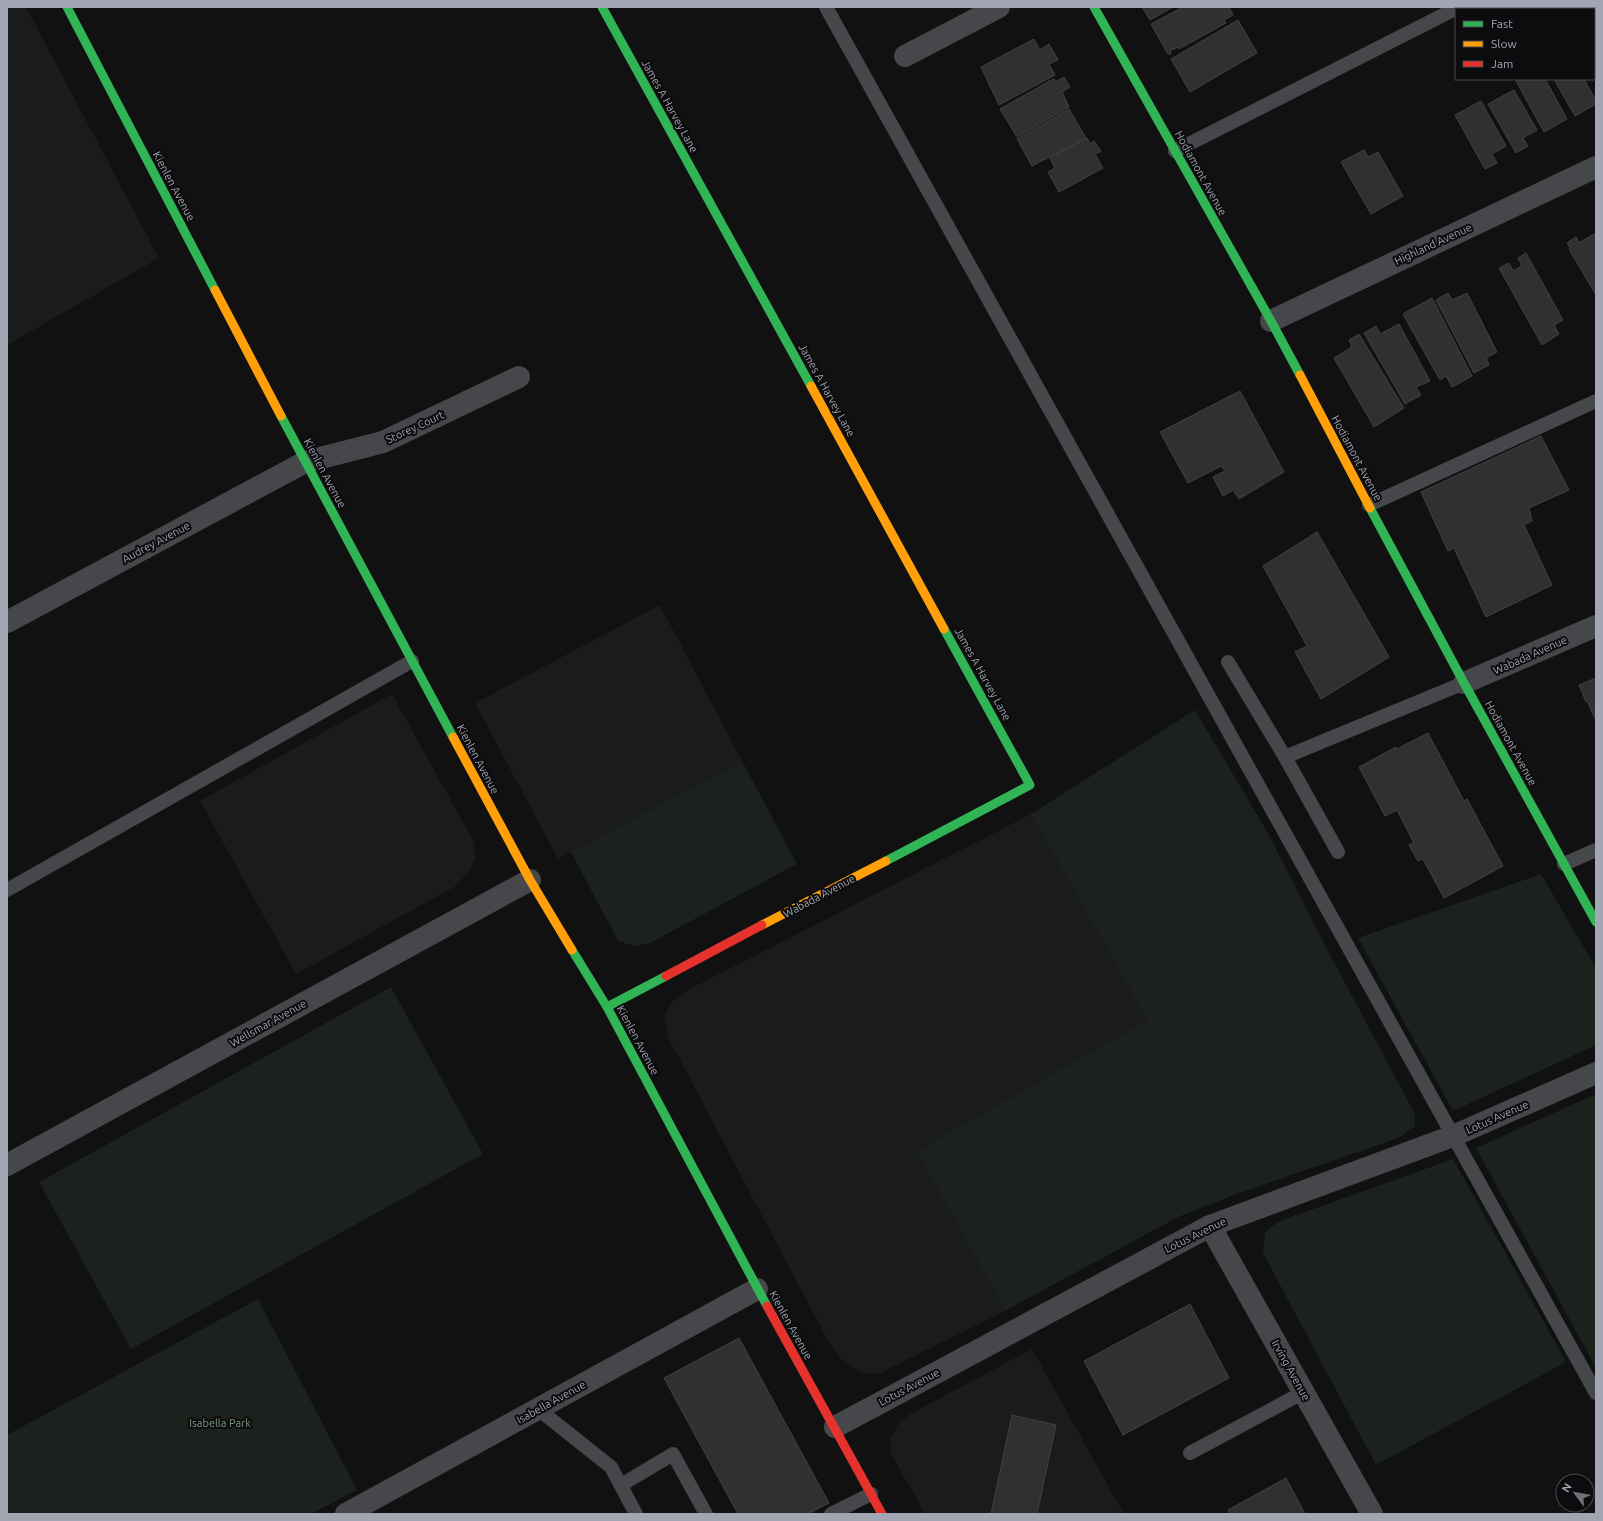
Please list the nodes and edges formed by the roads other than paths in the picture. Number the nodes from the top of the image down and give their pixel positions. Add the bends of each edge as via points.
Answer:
1 (67, 7) edge
2 (602, 7) edge
3 (826, 7) edge
4 (999, 7) edge
5 (1094, 7) edge
6 (1455, 9) edge
7 (905, 56) dead end
8 (1175, 151) junction
9 (1596, 167) edge
10 (1271, 321) junction
11 (519, 377) dead end
12 (1596, 401) edge
13 (305, 462) junction
14 (1369, 506) junction
15 (7, 622) edge
16 (1596, 626) edge
17 (412, 661) junction
18 (1228, 662) dead end
19 (1464, 684) junction
20 (1285, 757) junction
21 (1030, 785) joint
22 (1596, 850) edge
23 (1338, 852) dead end
24 (1564, 864) junction
25 (530, 880) junction
26 (7, 890) edge
27 (1596, 922) edge
28 (607, 1007) junction
29 (1596, 1073) edge
30 (1454, 1136) junction
31 (7, 1165) edge
32 (1210, 1226) junction
33 (757, 1289) junction
34 (1304, 1392) junction
35 (1596, 1393) edge
36 (538, 1409) junction
37 (835, 1427) junction
38 (1190, 1453) dead end
39 (621, 1485) junction
40 (871, 1494) junction
41 (354, 1512) edge
42 (636, 1514) edge
43 (706, 1514) edge
44 (831, 1514) edge
45 (882, 1514) edge
46 (1372, 1514) edge

1 - 13 street, Kienlen Avenue
2 - 21 street, James A Harvey Lane
3 - 30 lane
4 - 7 street
5 - 8 street, Hodiamont Avenue
6 - 8 lane
8 - 10 street, Hodiamont Avenue
9 - 10 street, Highland Avenue
10 - 14 street, Hodiamont Avenue
11 - 13 street, Storey Court via 383,442
12 - 14 lane
13 - 15 street, Audrey Avenue
13 - 17 street, Kienlen Avenue
14 - 19 street, Hodiamont Avenue
16 - 19 street, Wabada Avenue
17 - 25 street, Kienlen Avenue
17 - 26 lane
18 - 20 lane
19 - 20 lane
19 - 24 street, Hodiamont Avenue
20 - 23 lane
21 - 28 street, Wabada Avenue
22 - 24 lane
24 - 27 street, Hodiamont Avenue
25 - 28 street, Kienlen Avenue
25 - 31 street, Wellsmar Avenue
28 - 33 street, Kienlen Avenue
29 - 30 street, Lotus Avenue
30 - 32 street, Lotus Avenue
30 - 35 lane
32 - 34 street, Irving Avenue
32 - 37 street, Lotus Avenue
33 - 36 street, Isabella Avenue
33 - 37 street, Kienlen Avenue
34 - 38 lane
34 - 46 street, Irving Avenue
36 - 39 lane via 612,1467
36 - 41 street, Isabella Avenue
37 - 40 street, Kienlen Avenue
39 - 42 lane
39 - 43 lane via 673,1454
40 - 44 lane
40 - 45 street, Kienlen Avenue

